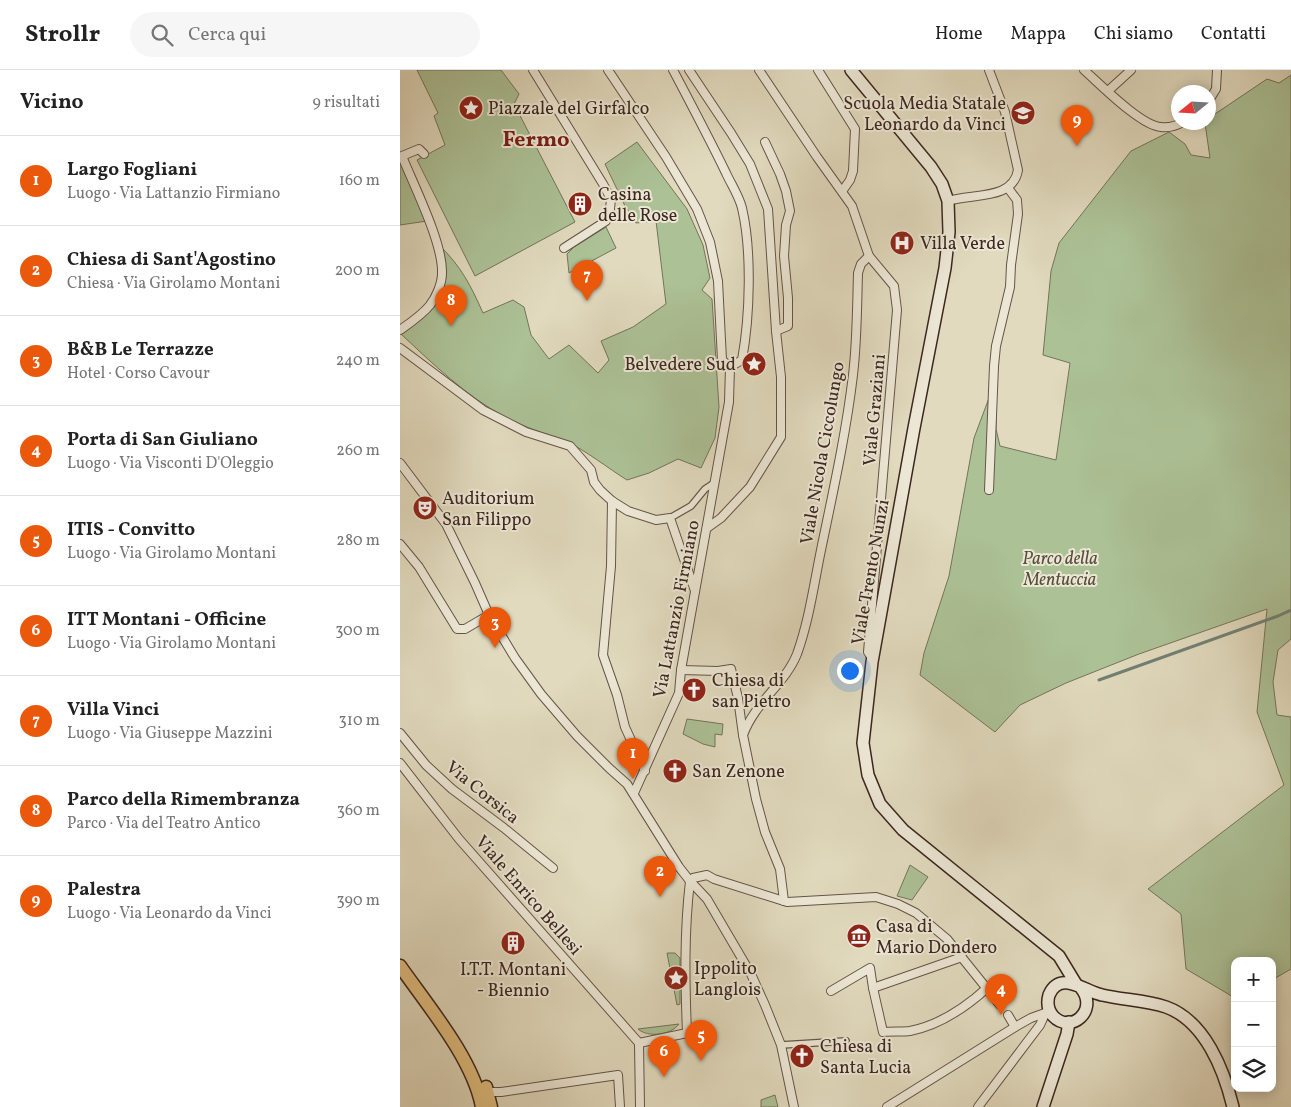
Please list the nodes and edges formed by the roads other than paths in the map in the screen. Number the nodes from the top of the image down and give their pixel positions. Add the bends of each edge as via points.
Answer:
1 (533, 70) edge
2 (608, 70) edge
3 (673, 70) edge
4 (689, 70) edge
5 (759, 70) edge
6 (818, 70) edge
7 (851, 70) edge
8 (989, 70) edge
9 (1084, 70) edge
10 (1131, 70) edge
11 (1217, 70) edge
12 (1216, 89) edge
13 (1108, 92) junction
14 (1171, 126) edge
15 (765, 142) dead end
16 (424, 154) dead end
17 (1008, 188) junction
18 (843, 190) junction
19 (948, 201) junction
20 (564, 248) dead end
21 (869, 256) junction
22 (400, 330) edge
23 (776, 331) junction
24 (400, 348) edge
25 (730, 367) junction
26 (400, 463) edge
27 (714, 483) junction
28 (989, 490) dead end
29 (612, 501) junction
30 (670, 518) junction
31 (707, 528) junction
32 (400, 544) edge
33 (696, 592) junction
34 (489, 615) junction
35 (872, 662) junction
36 (681, 670) junction
37 (400, 733) edge
38 (743, 735) junction
39 (400, 763) edge
40 (645, 771) junction
41 (634, 793) junction
42 (553, 868) dead end
43 (690, 881) junction
44 (784, 901) junction
45 (1059, 956) junction
46 (962, 957) junction
47 (400, 966) edge
48 (1063, 983) junction
49 (1079, 986) junction
50 (873, 988) junction
51 (988, 988) junction
52 (831, 992) dead end
53 (1102, 995) junction
54 (1000, 1005) dead end
55 (1088, 1006) junction
56 (1047, 1011) junction
57 (1008, 1015) dead end
58 (1069, 1022) junction
59 (1015, 1027) junction
60 (846, 1041) dead end
61 (639, 1043) junction
62 (780, 1045) junction
63 (458, 1049) junction
64 (488, 1092) junction
65 (482, 1107) edge
66 (491, 1107) edge
67 (620, 1107) edge
68 (640, 1107) edge
69 (794, 1107) edge
70 (887, 1107) edge
71 (978, 1107) edge
72 (1043, 1107) edge
73 (1233, 1107) edge

1 - 20 street via 611,199 606,220
2 - 25 street via 697,209 710,242 718,281 722,360
3 - 25 street via 741,206 748,277 746,340 742,360
4 - 23 street via 750,164 768,209
5 - 18 street
6 - 18 street via 855,129 853,171
7 - 19 main road via 931,167
8 - 17 street via 1005,112 1018,170 1016,179
9 - 13 street
10 - 13 street
11 - 12 street
13 - 14 street via 1146,122 1159,128
15 - 23 street via 780,174 790,211 784,256 788,326
16 - 22 street via 415,149 402,156 436,241 442,279 429,306
17 - 19 street
17 - 28 street via 1017,200 1018,214 1010,286 996,346
18 - 21 street via 856,214
19 - 35 main road, Viale Trento Nunzi via 945,268
21 - 35 street, Viale Graziani via 894,286 897,310 868,652
21 - 38 street, Viale Nicola Ciccolungo via 858,273 854,373 804,629 796,656 784,677 752,715
23 - 31 street via 781,377 781,437 750,487
24 - 29 street via 483,410 526,432 570,446 591,470 600,490
25 - 27 street, Via Lattanzio Firmiano via 729,402
26 - 34 street via 446,524
27 - 30 street via 691,506
27 - 31 street, Via Lattanzio Firmiano
29 - 30 street via 628,511 656,520
29 - 40 street via 603,655 625,727
30 - 33 street
31 - 33 street, Via Lattanzio Firmiano
32 - 34 street via 419,567 457,629 466,629
33 - 36 street, Via Lattanzio Firmiano
34 - 41 street via 541,694 577,736
35 - 45 main road, Viale Trento Nunzi via 863,743 868,775 880,804 904,830
36 - 38 street via 731,669
36 - 40 street, Via Lattanzio Firmiano via 679,693
37 - 42 street, Via Corsica via 426,765 455,792
38 - 44 street via 765,832 780,869
39 - 61 street, Viale Enrico Bellesi via 476,858
40 - 41 street, Via Lattanzio Firmiano
41 - 43 street
43 - 44 street via 707,875
43 - 61 street via 685,979 687,1033
43 - 62 street via 707,899 751,974
44 - 46 street via 876,897 916,913 947,939
45 - 48 main road
45 - 49 main road, Viale Trento Nunzi
46 - 50 street
46 - 51 street
47 - 63 main road
48 - 49 main road
48 - 56 main road via 1052,990
49 - 53 main road
49 - 55 main road via 1088,999
50 - 51 street via 883,1032 909,1031 934,1024 966,1007
50 - 52 street via 870,968
51 - 54 street
53 - 55 main road
53 - 73 main road via 1166,1007 1184,1016 1200,1032 1213,1054
55 - 58 main road via 1081,1017
56 - 58 main road via 1056,1019
56 - 59 street
56 - 71 street
57 - 59 street
58 - 72 main road
59 - 70 street
60 - 62 street
61 - 68 street
62 - 69 street
63 - 64 main road via 472,1062
63 - 65 main road via 474,1079
64 - 66 main road
64 - 67 street via 618,1075

